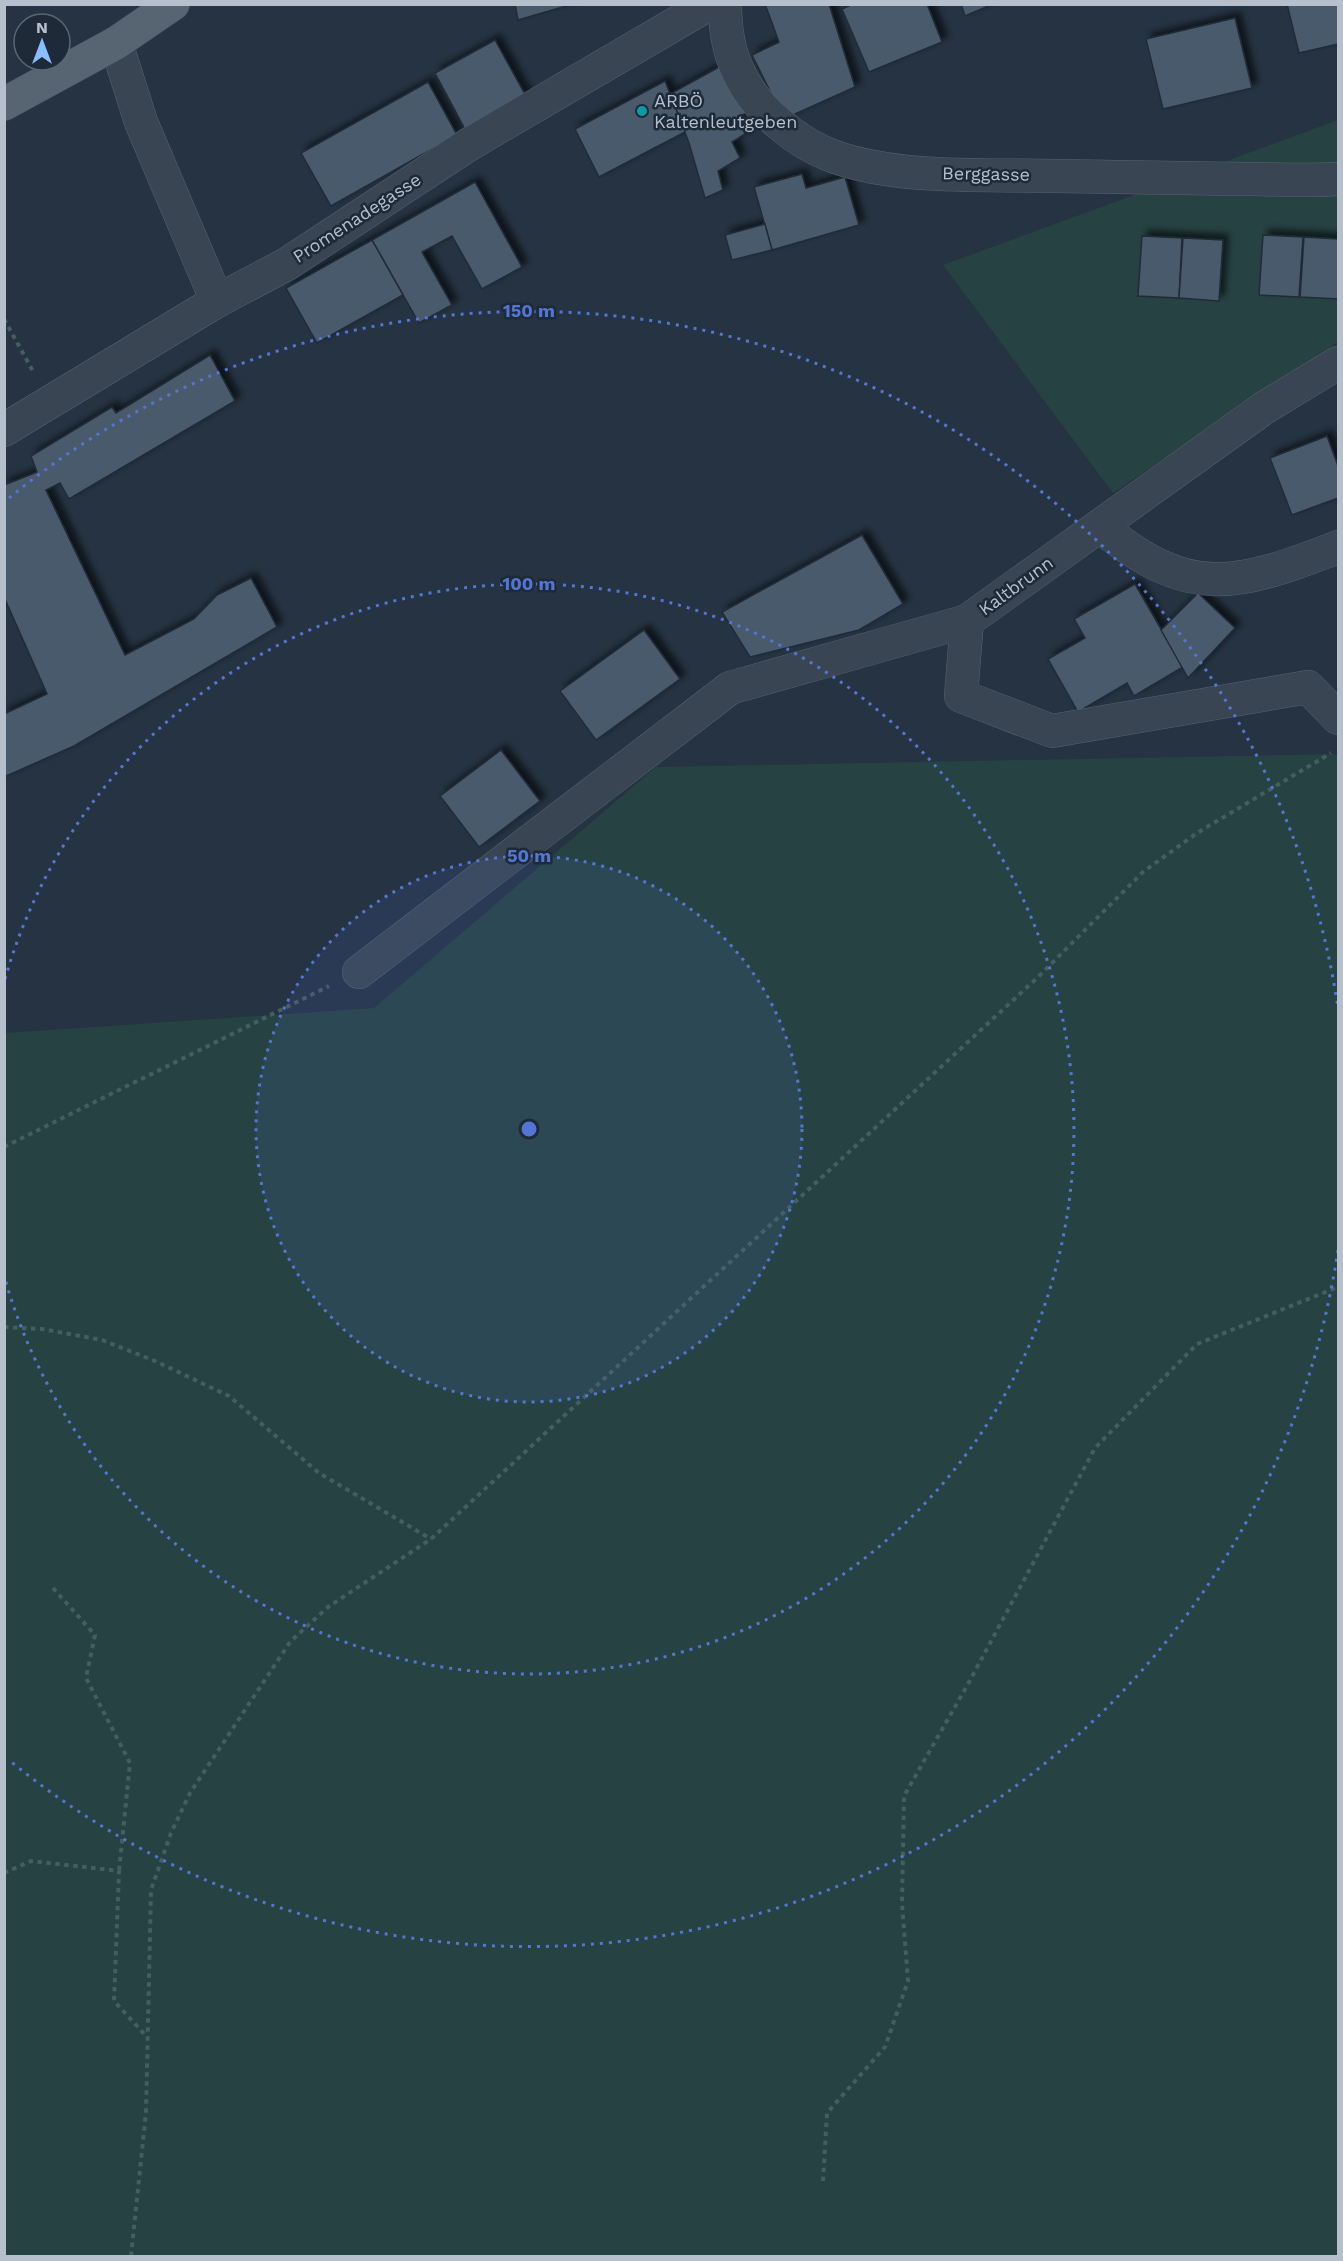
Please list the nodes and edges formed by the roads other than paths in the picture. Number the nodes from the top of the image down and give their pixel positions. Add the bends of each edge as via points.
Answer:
1 (173, 4) edge
2 (709, 4) edge
3 (725, 4) edge
4 (116, 43) junction
5 (4, 104) edge
6 (1338, 179) edge
7 (217, 301) junction
8 (1338, 363) edge
9 (4, 430) edge
10 (1100, 526) junction
11 (1338, 547) edge
12 (968, 621) junction
13 (1338, 718) edge
14 (359, 972) road end

1 - 4 main road
2 - 7 street, Promenadegasse via 468,145 287,264
3 - 6 street, Berggasse via 730,47 738,72 770,115 810,145 858,164 929,173
4 - 5 main road
4 - 7 street via 141,122
7 - 9 street, Promenadegasse
8 - 10 street, Kaltbrunn via 1264,408
10 - 11 street via 1127,549 1193,578 1222,580 1259,575
10 - 12 street, Kaltbrunn
12 - 13 street, Kaltbrunn via 961,696 1052,731 1308,687
12 - 14 street via 730,688

